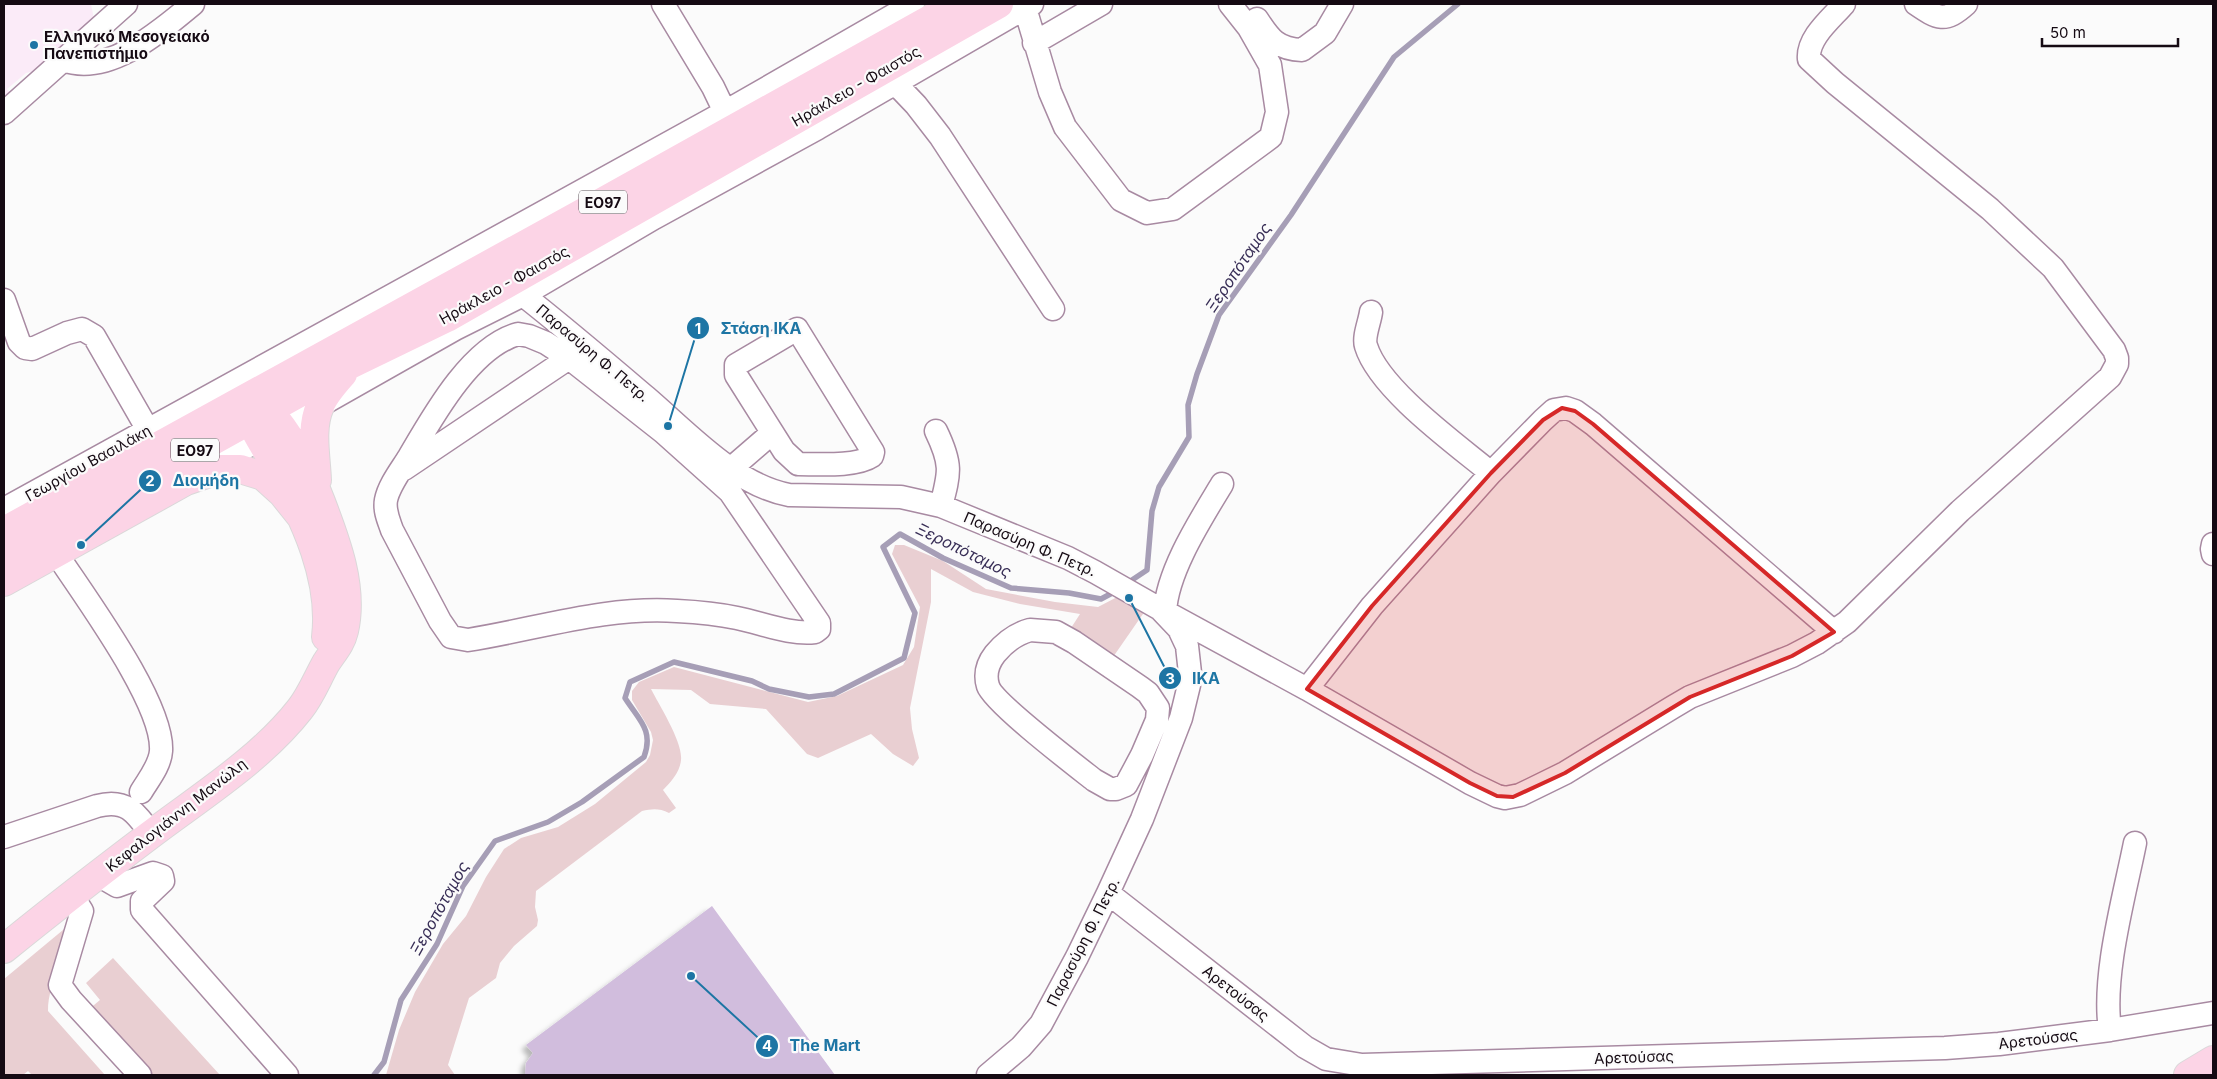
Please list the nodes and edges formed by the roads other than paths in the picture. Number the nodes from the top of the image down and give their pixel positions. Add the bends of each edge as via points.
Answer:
1 (126, 4) edge
2 (193, 4) edge
3 (662, 4) edge
4 (913, 4) edge
5 (957, 4) edge
6 (1101, 4) edge
7 (1230, 4) edge
8 (1246, 4) edge
9 (1342, 4) edge
10 (1844, 4) edge
11 (1916, 4) edge
12 (1966, 4) edge
13 (1019, 5) edge
14 (1034, 43) junction
15 (63, 60) junction
16 (895, 83) junction
17 (810, 87) junction
18 (734, 106) junction
19 (4, 113) edge
20 (654, 218) junction
21 (605, 228) junction
22 (523, 295) junction
23 (4, 300) edge
24 (1052, 310) dead end
25 (1371, 312) dead end
26 (327, 331) junction
27 (569, 358) junction
28 (348, 366) junction
29 (283, 377) junction
30 (320, 404) junction
31 (171, 417) junction
32 (256, 417) junction
33 (148, 430) junction
34 (936, 431) dead end
35 (772, 433) junction
36 (400, 472) junction
37 (1491, 473) junction
38 (724, 475) junction
39 (186, 481) junction
40 (752, 482) junction
41 (1222, 484) dead end
42 (318, 492) junction
43 (738, 504) junction
44 (941, 506) junction
45 (4, 509) edge
46 (302, 518) junction
47 (4, 531) edge
48 (2213, 544) edge
49 (56, 553) junction
50 (2213, 554) edge
51 (4, 557) edge
52 (4, 582) edge
53 (1163, 610) junction
54 (1834, 632) junction
55 (327, 662) junction
56 (1307, 689) junction
57 (1142, 755) junction
58 (1164, 771) junction
59 (141, 792) dead end
60 (151, 834) junction
61 (4, 837) edge
62 (2135, 843) dead end
63 (98, 875) junction
64 (1108, 893) junction
65 (72, 895) junction
66 (4, 949) edge
67 (2213, 1013) edge
68 (2110, 1030) junction
69 (2213, 1060) edge
70 (140, 1075) edge
71 (286, 1075) edge
72 (988, 1075) edge
73 (2188, 1075) edge

1 - 15 street
2 - 15 street via 158,33 120,54 90,63
3 - 18 street via 713,87
4 - 18 street, Γεωργίου Βασιλάκη
5 - 17 main road, Ηράκλειο - Φαιστός / ΕΟ97
6 - 14 street
7 - 14 street via 1249,28 1270,65 1277,112 1271,137 1173,208 1147,213 1121,200 1065,127
8 - 9 street via 1269,38 1286,50 1302,50 1325,33
10 - 54 street via 1814,39 1809,49 1810,59 1990,209 2044,259 2109,341 2117,364 2103,384 1967,504 1860,611
11 - 12 street via 1942,18
13 - 14 street
13 - 16 street
13 - 21 main road, Ηράκλειο - Φαιστός / ΕΟ97
15 - 19 street
16 - 20 street
16 - 24 street via 940,136
17 - 18 main road
17 - 29 main road, Ηράκλειο - Φαιστός / ΕΟ97
18 - 26 street, Γεωργίου Βασιλάκη
20 - 21 main road
20 - 22 street
21 - 28 main road, Ηράκλειο - Φαιστός / ΕΟ97 via 447,318
22 - 30 street
22 - 38 street, Παρασύρη Φ. Πετρ.
23 - 33 street via 25,348 32,349 82,329 94,336
25 - 37 street via 1365,344 1378,370 1402,397
26 - 29 main road
26 - 31 street, Γεωργίου Βασιλάκη
27 - 36 street
27 - 36 street via 546,343 518,334 494,345 445,398
27 - 38 street
28 - 30 main road
28 - 32 main road, Ηράκλειο - Φαιστός / ΕΟ97
29 - 32 main road, Ηράκλειο - Φαιστός / ΕΟ97
30 - 32 main road
30 - 42 main road via 314,432
31 - 32 main road
31 - 33 street, Γεωργίου Βασιλάκη
32 - 39 main road
32 - 42 main road, Κεφαλογιάννη Μανώλη via 299,454
32 - 46 main road
32 - 47 main road, Ηράκλειο - Φαιστός / ΕΟ97
32 - 51 main road, Ηράκλειο - Φαιστός / ΕΟ97
33 - 45 street, Γεωργίου Βασιλάκη
34 - 44 street via 947,453 949,477
35 - 35 street via 736,375 736,365 797,329 873,452 867,460 798,464 788,457
35 - 38 street
36 - 43 street via 387,496 385,506 389,521 443,626 451,637 462,640 580,618 652,610 709,614 793,631 815,632 819,623
37 - 54 street via 1554,410 1566,408 1575,411
37 - 56 street via 1372,606
38 - 40 street, Παρασύρη Φ. Πετρ.
38 - 43 street
39 - 46 main road via 221,470 248,470 268,480
39 - 49 main road
40 - 43 street
40 - 44 street, Παρασύρη Φ. Πετρ. via 790,495 901,497
41 - 53 street via 1191,535
42 - 55 main road, Κεφαλογιάννη Μανώλη via 344,577 346,598 343,636
44 - 53 street, Παρασύρη Φ. Πετρ. via 1068,558
46 - 55 main road via 316,554 326,595
48 - 50 street
49 - 52 main road
49 - 59 street via 124,657 159,730 159,760
53 - 56 street
53 - 58 street, Παρασύρη Φ. Πετρ. via 1184,637 1190,673 1184,707
54 - 56 street via 1792,656 1690,697 1565,773 1513,797 1497,796 1470,783
55 - 60 main road, Κεφαλογιάννη Μανώλη via 305,702 276,735 197,801
57 - 57 street via 1130,779 1120,788 1110,789 1094,780 991,692 987,666 1008,640 1030,630 1056,632 1074,642 1140,687 1153,700 1158,713
57 - 58 street
58 - 64 street, Παρασύρη Φ. Πετρ.
60 - 61 street via 131,811 112,803
60 - 63 main road, Κεφαλογιάννη Μανώλη
62 - 68 street via 2108,995
63 - 65 main road, Κεφαλογιάννη Μανώλη
63 - 71 street via 117,886 153,873 162,876 162,881 142,901 142,910
64 - 68 street, Αρετούσας via 1305,1047 1326,1059 1362,1065 1945,1048
64 - 72 street, Παρασύρη Φ. Πετρ. via 1041,1024 1022,1047
65 - 66 main road, Κεφαλογιάννη Μανώλη
65 - 70 street via 82,911 60,985
67 - 68 street, Αρετούσας
69 - 73 main road

